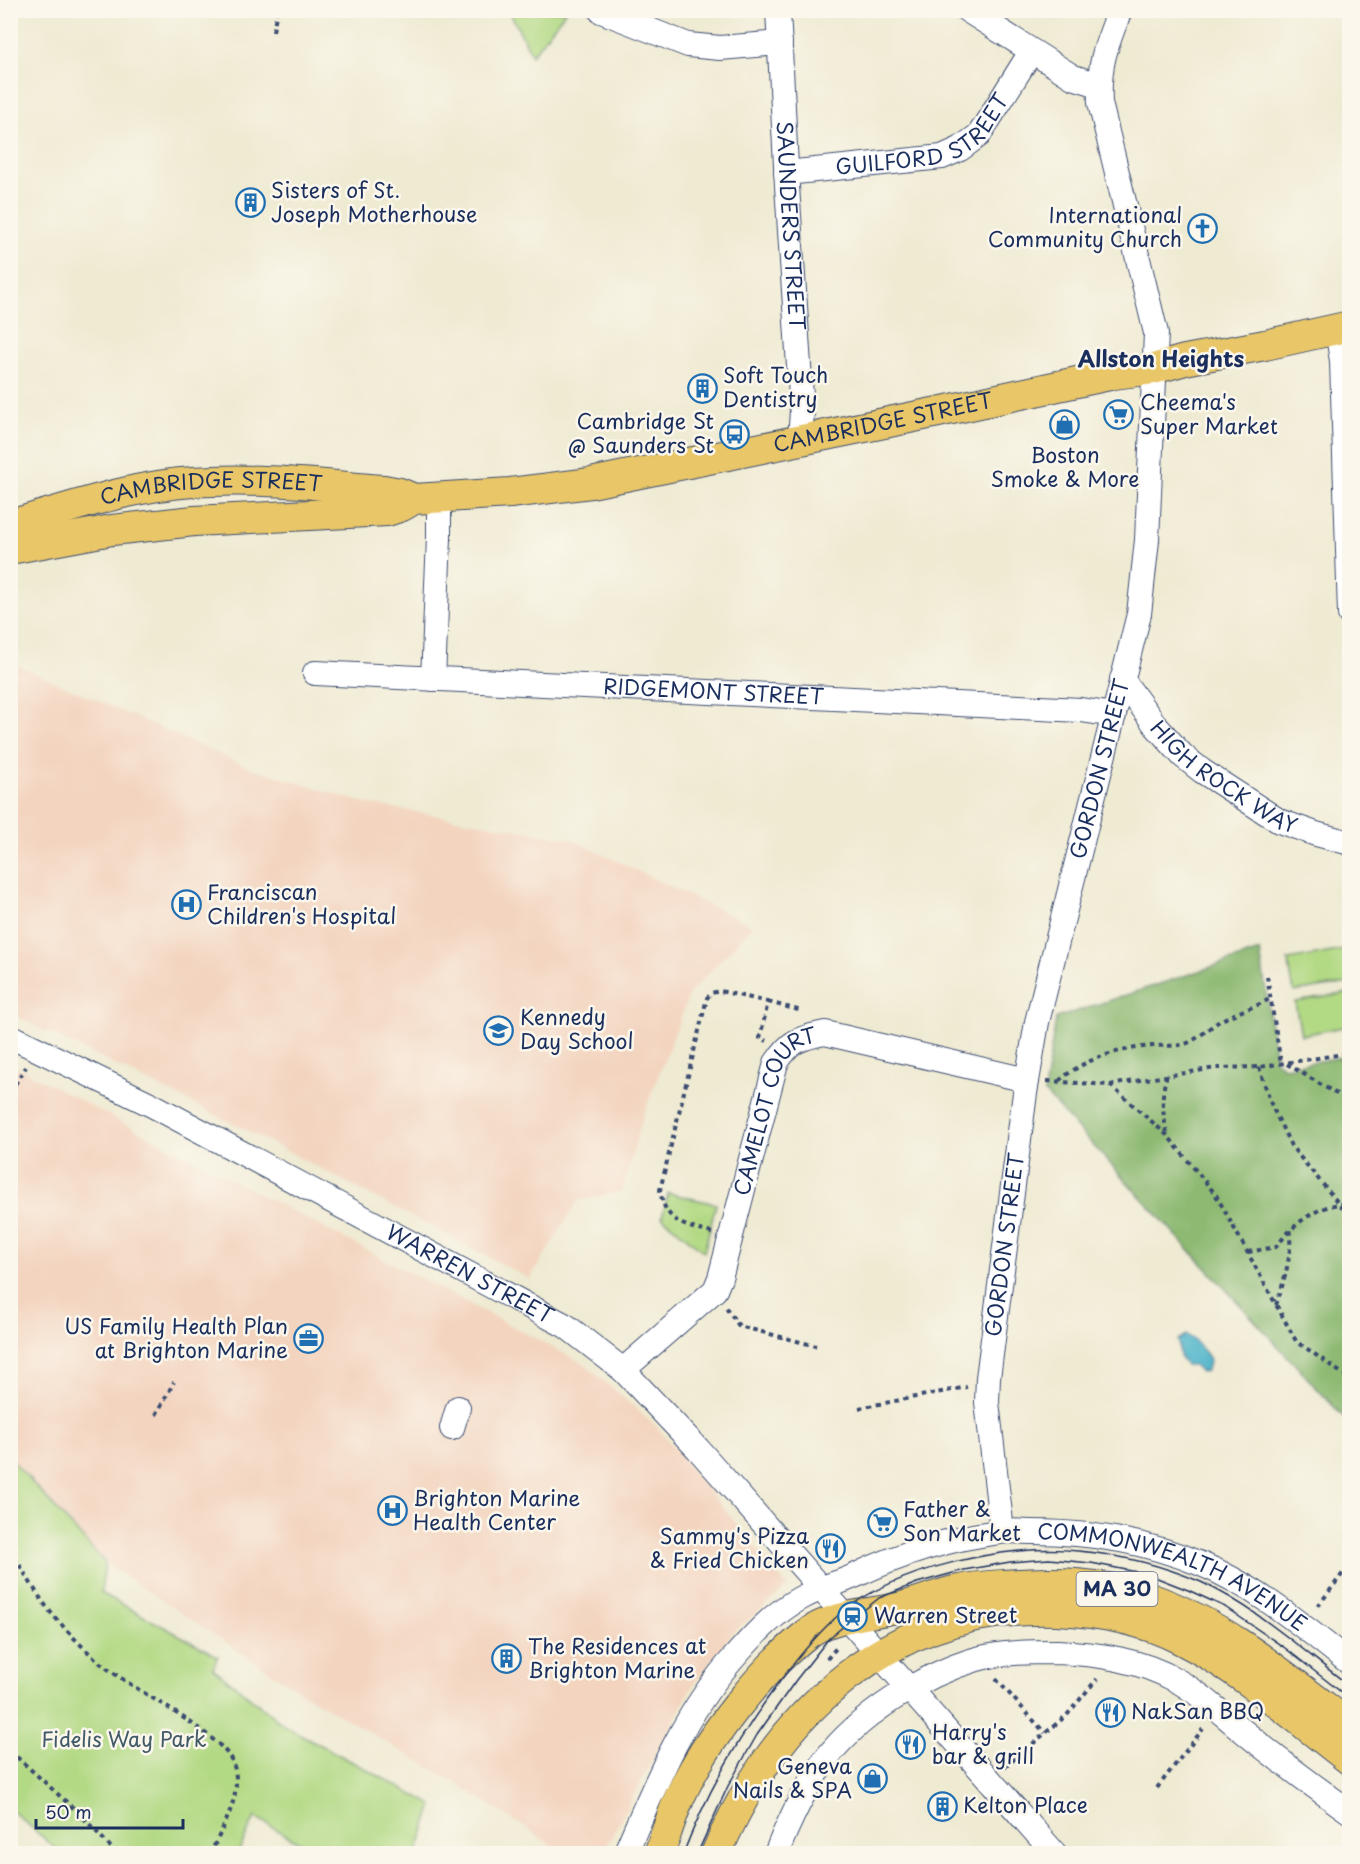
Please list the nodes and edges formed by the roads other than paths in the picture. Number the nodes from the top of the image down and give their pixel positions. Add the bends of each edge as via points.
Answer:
1 (778, 10) edge
2 (967, 10) edge
3 (1120, 10) edge
4 (601, 11) edge
5 (780, 43) junction
6 (1031, 52) junction
7 (1099, 84) junction
8 (786, 173) junction
9 (1343, 327) edge
10 (1154, 369) junction
11 (800, 440) junction
12 (426, 499) junction
13 (10, 525) edge
14 (10, 549) edge
15 (1350, 614) edge
16 (315, 673) dead end
17 (433, 679) junction
18 (1122, 679) junction
19 (1114, 715) junction
20 (1350, 843) edge
21 (10, 1036) edge
22 (1035, 1080) junction
23 (623, 1370) junction
24 (1002, 1531) junction
25 (822, 1588) junction
26 (849, 1618) junction
27 (880, 1653) junction
28 (1350, 1663) edge
29 (910, 1688) junction
30 (1350, 1726) edge
31 (1350, 1760) edge
32 (1350, 1812) edge
33 (625, 1854) edge
34 (659, 1854) edge
35 (716, 1854) edge
36 (776, 1854) edge
37 (1055, 1854) edge

1 - 5 street, SAUNDERS STREET
2 - 6 street
3 - 7 street, GORDON STREET via 1103,56
4 - 5 street via 688,45 720,48
5 - 8 street, SAUNDERS STREET
6 - 7 street via 1073,77
6 - 8 street, GUILFORD STREET via 979,135 960,149 942,157
7 - 10 street, GORDON STREET via 1100,104 1156,333
8 - 11 street, SAUNDERS STREET via 802,411
9 - 10 main road, CAMBRIDGE STREET
9 - 15 street
10 - 11 main road, CAMBRIDGE STREET
10 - 18 street, GORDON STREET via 1148,540 1138,614
11 - 12 main road, CAMBRIDGE STREET via 591,483
12 - 13 main road, CAMBRIDGE STREET via 384,489 232,480 191,482 90,501
12 - 14 main road, CAMBRIDGE STREET via 387,510 194,521 112,530
12 - 17 street via 439,538
16 - 17 street, RIDGEMONT STREET
17 - 19 street, RIDGEMONT STREET via 1080,710
18 - 19 street, GORDON STREET
18 - 20 street, HIGH ROCK WAY via 1156,726 1202,771 1279,821
19 - 22 street, GORDON STREET via 1037,1022
21 - 23 street, WARREN STREET via 152,1106 566,1326
22 - 23 street, CAMELOT COURT via 825,1033 799,1038 785,1049 776,1064 715,1290
22 - 24 street, GORDON STREET via 988,1378 987,1402
23 - 25 street, WARREN STREET
24 - 25 street, COMMONWEALTH AVENUE via 900,1556
24 - 28 street, COMMONWEALTH AVENUE via 1066,1531 1159,1549 1203,1565 1271,1604
25 - 26 street, WARREN STREET
25 - 33 street, COMMONWEALTH AVENUE via 776,1617 714,1682 682,1732
26 - 27 street, WARREN STREET
26 - 30 main road, COMMONWEALTH AVENUE / MA 30 via 960,1590 1036,1582 1116,1589 1193,1616 1242,1644
26 - 34 main road, COMMONWEALTH AVENUE / MA 30 via 819,1626 806,1635 721,1727 683,1791
27 - 29 street, WARREN STREET
27 - 31 main road, MA 30 via 961,1619 1002,1611 1058,1610 1108,1615 1180,1638
27 - 35 main road, MA 30 via 833,1687 788,1731 736,1810
29 - 32 street via 978,1658 1031,1652 1113,1657 1146,1666 1202,1697
29 - 36 street via 866,1719 832,1751 809,1785
29 - 37 street, WARREN STREET

